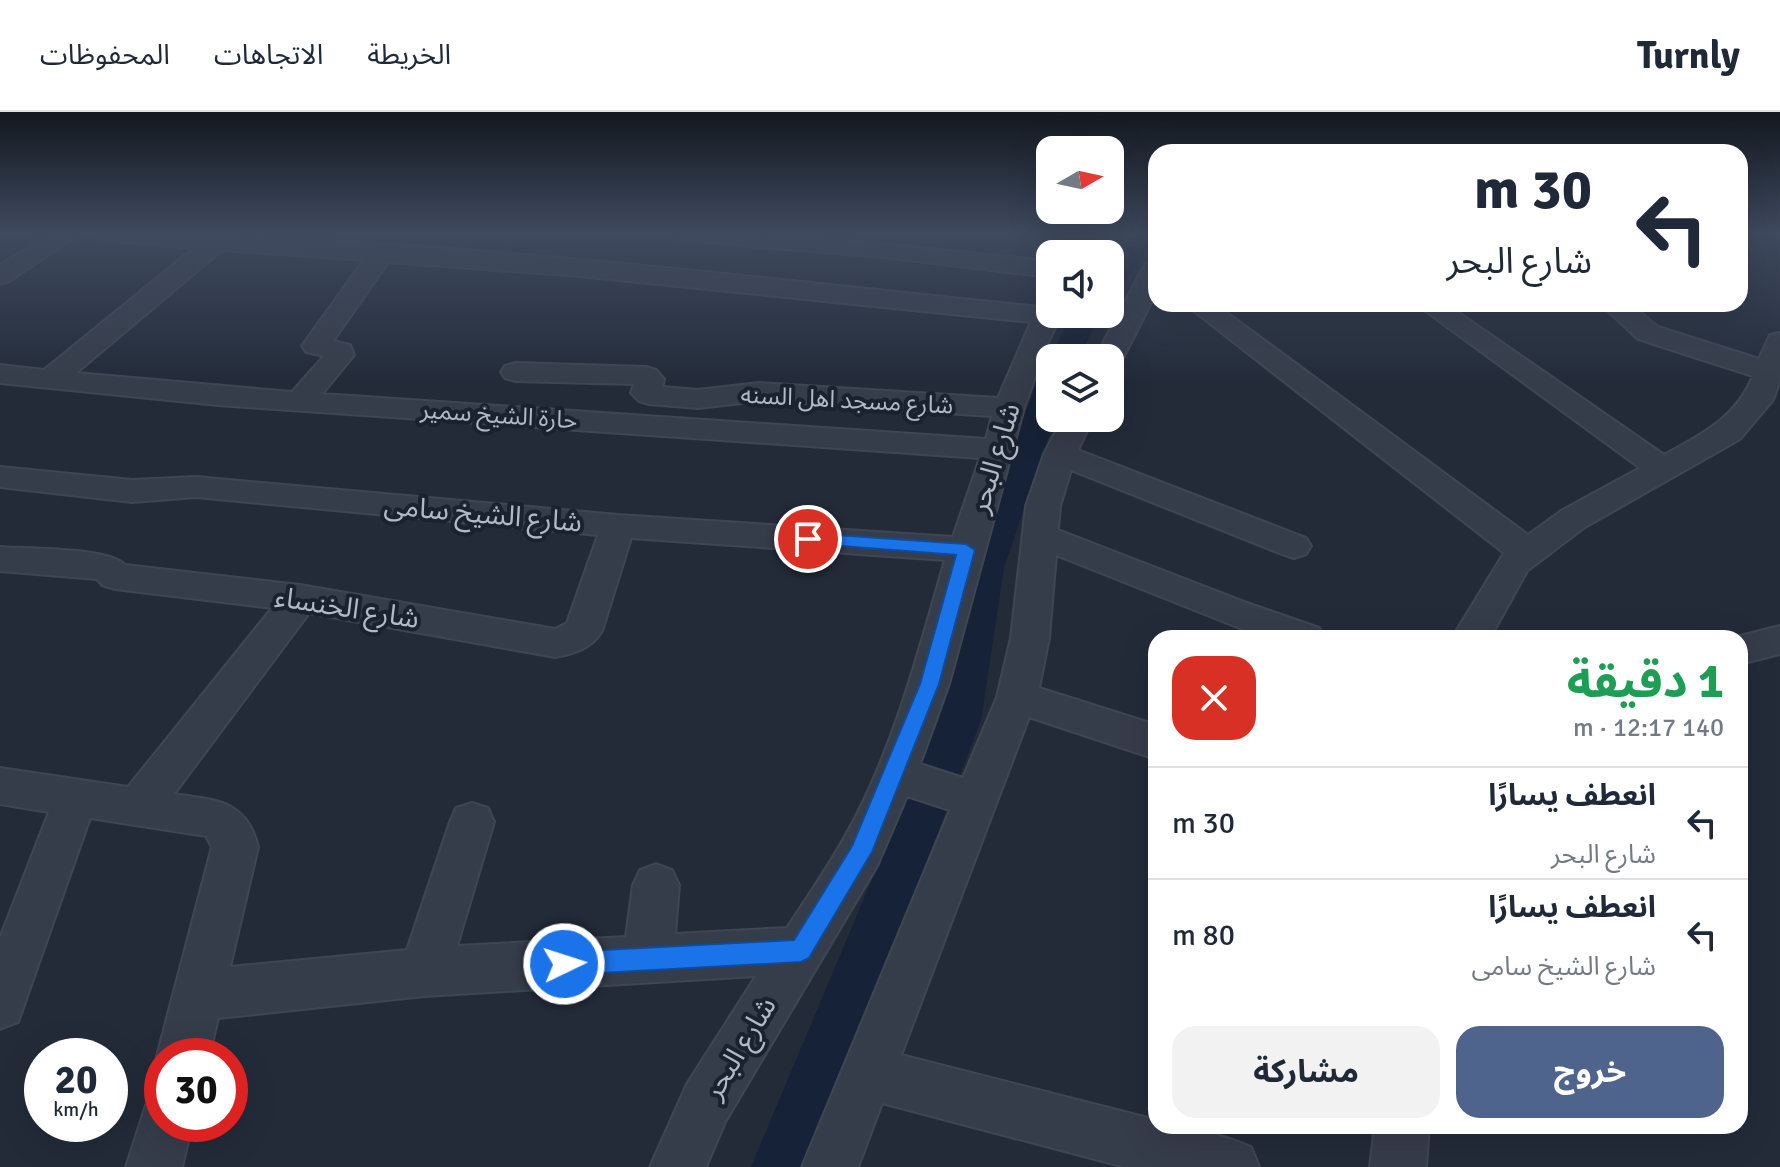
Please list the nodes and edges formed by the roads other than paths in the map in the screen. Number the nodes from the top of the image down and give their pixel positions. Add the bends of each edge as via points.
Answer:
1 (166, 283) edge
2 (360, 283) edge
3 (738, 283) edge
4 (1148, 283) edge
5 (1036, 312) edge
6 (1209, 312) edge
7 (1440, 312) edge
8 (1623, 312) edge
9 (1042, 328) edge
10 (1780, 341) edge
11 (1116, 344) edge
12 (515, 372) dead end
13 (0, 374) edge
14 (51, 379) junction
15 (1768, 390) edge
16 (300, 401) junction
17 (1009, 408) junction
18 (1069, 436) edge
19 (999, 450) junction
20 (1663, 469) junction
21 (0, 477) edge
22 (618, 526) junction
23 (1038, 535) junction
24 (1294, 546) dead end
25 (966, 550) junction
26 (1528, 553) junction
27 (0, 559) edge
28 (300, 598) junction
29 (1283, 630) edge
30 (1476, 630) edge
31 (1780, 640) edge
32 (1748, 648) edge
33 (1017, 697) junction
34 (1148, 739) edge
35 (906, 777) junction
36 (0, 786) edge
37 (76, 797) junction
38 (967, 797) junction
39 (139, 806) junction
40 (472, 822) dead end
41 (656, 885) dead end
42 (801, 950) junction
43 (648, 959) junction
44 (424, 972) junction
45 (200, 995) junction
46 (0, 1004) edge
47 (188, 1038) edge
48 (869, 1073) junction
49 (1401, 1134) edge
50 (160, 1142) edge
51 (154, 1167) edge
52 (678, 1167) edge
53 (830, 1167) edge
54 (1231, 1167) edge
55 (1398, 1167) edge

1 - 14 street
2 - 16 street via 316,346 340,355
3 - 5 street
4 - 11 street
6 - 26 street
7 - 20 street
8 - 15 street via 1648,333
9 - 17 street, شارع البحر
10 - 15 street
12 - 17 street, شارع مسجد اهل السنه via 646,376 646,393 675,397 759,392
13 - 14 street, حارة الشيخ سمير
14 - 16 street, حارة الشيخ سمير
15 - 20 street via 1729,432
16 - 19 street, حارة الشيخ سمير
17 - 19 street, شارع البحر
18 - 23 street via 1050,479
18 - 24 street
19 - 25 street, شارع البحر
20 - 26 street via 1573,519
21 - 22 street, شارع الشيخ سامى via 132,491 196,487
22 - 25 street, شارع الشيخ سامى
22 - 28 street, شارع الخنساء via 583,631 566,641
23 - 29 street
23 - 33 street via 1030,638
25 - 35 street, شارع البحر
26 - 30 street via 1514,563
27 - 28 street, شارع الخنساء via 103,567 115,576
28 - 39 street
31 - 32 street
33 - 34 street
33 - 38 street
35 - 38 street
35 - 42 street, شارع البحر
36 - 37 street
37 - 39 street
37 - 46 street
38 - 48 street
39 - 45 street via 210,818 232,832 235,847
40 - 44 street
41 - 43 street
42 - 43 street
42 - 52 street, شارع البحر via 706,1103
43 - 44 street
44 - 45 street
45 - 47 street
48 - 53 street
48 - 54 street
49 - 55 street
50 - 51 street

